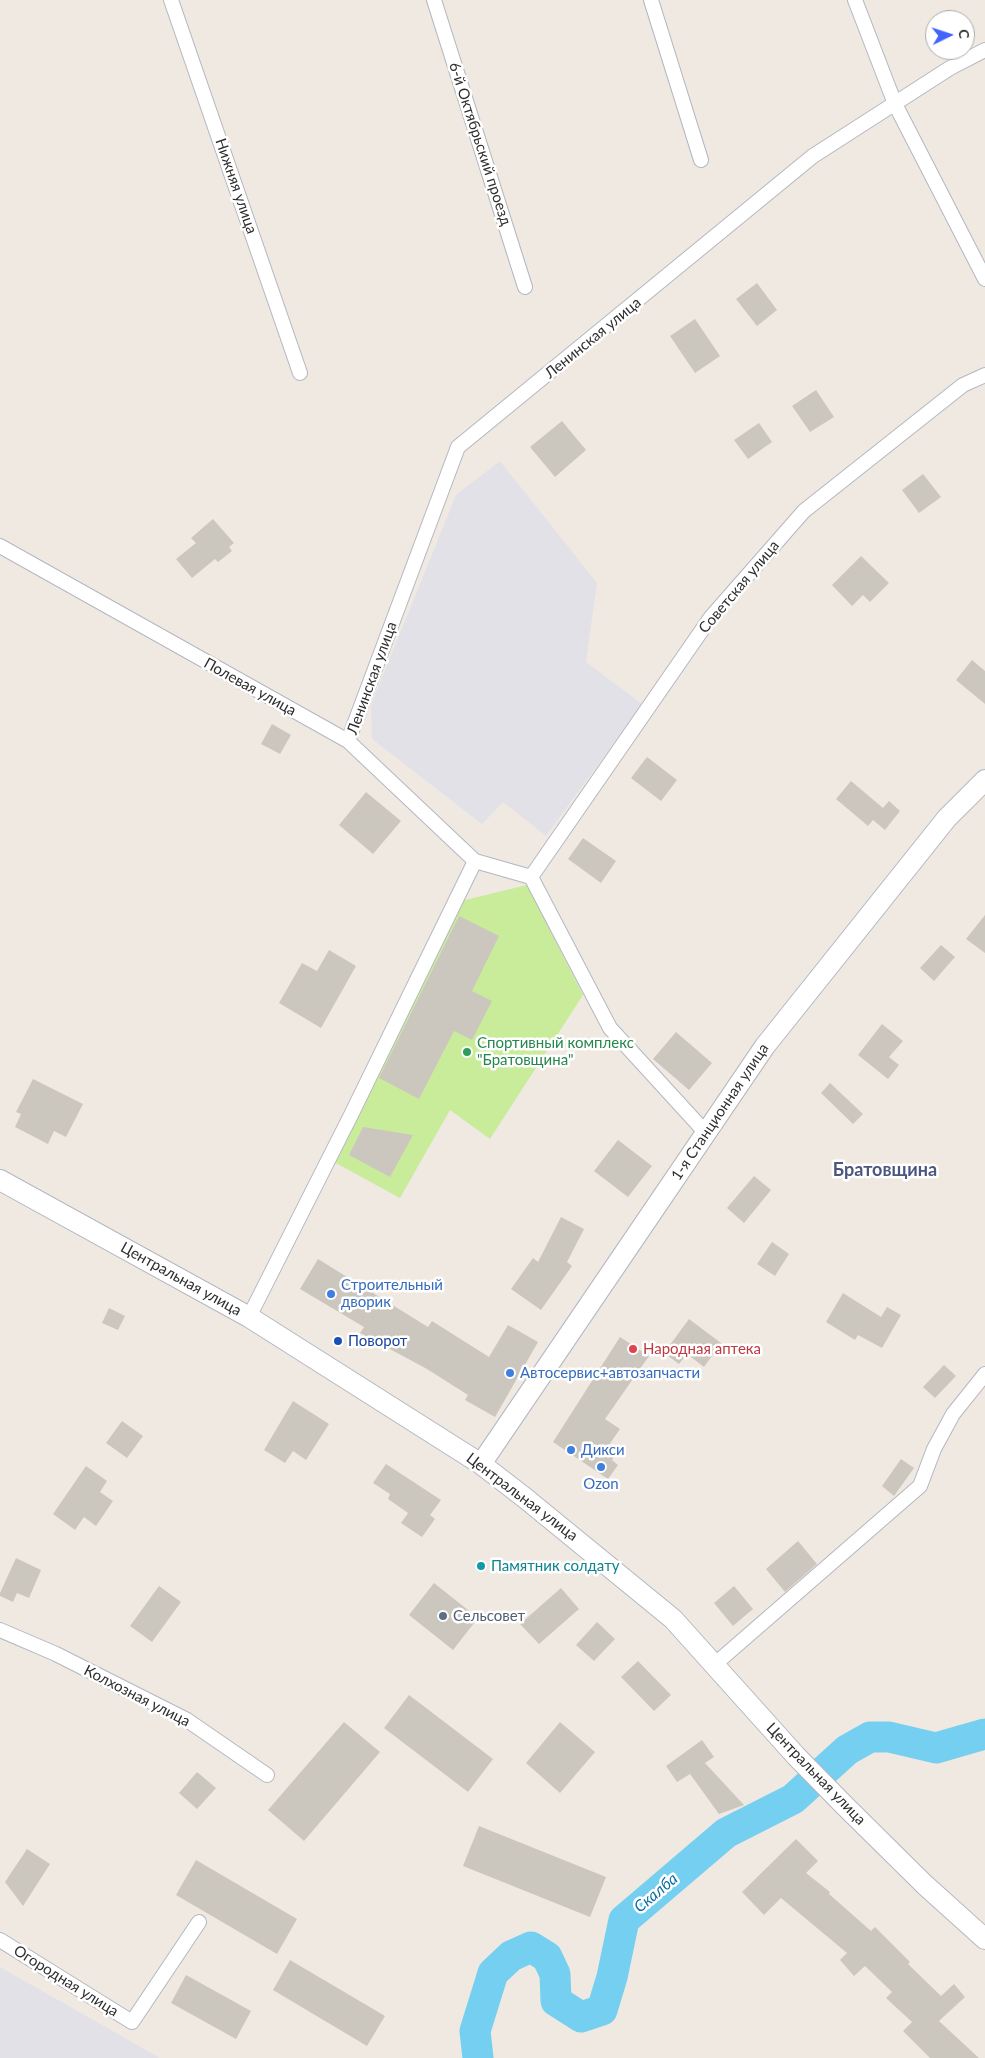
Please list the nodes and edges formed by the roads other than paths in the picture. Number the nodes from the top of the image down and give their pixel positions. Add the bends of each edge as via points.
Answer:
1 (172, 0) edge
2 (434, 0) edge
3 (651, 0) edge
4 (855, 0) edge
5 (985, 50) edge
6 (895, 104) junction
7 (701, 160) dead end
8 (985, 278) edge
9 (525, 287) dead end
10 (300, 373) dead end
11 (985, 375) edge
12 (0, 546) edge
13 (348, 742) junction
14 (985, 780) edge
15 (475, 861) junction
16 (531, 877) junction
17 (706, 1133) junction
18 (0, 1180) edge
19 (249, 1316) junction
20 (985, 1374) edge
21 (481, 1464) junction
22 (0, 1630) edge
23 (714, 1665) junction
24 (267, 1775) dead end
25 (199, 1922) dead end
26 (985, 1939) edge
27 (0, 1940) edge

1 - 10 street, Нижняя улица
2 - 9 street, 6-й Октябрьский проезд
3 - 7 street
4 - 6 street
5 - 6 street, Ленинская улица via 950,68
6 - 8 street
6 - 13 street, Ленинская улица via 813,156 458,447
11 - 16 street, Советская улица via 963,385 804,511 711,616
12 - 13 street, Полевая улица
13 - 15 street, Полевая улица
14 - 17 main road, 1-я Станционная улица via 947,818 765,1046
15 - 16 street
15 - 19 street
16 - 17 street via 610,1028
17 - 21 main road, 1-я Станционная улица
18 - 19 main road, Центральная улица
19 - 21 main road, Центральная улица
20 - 23 street via 953,1414 934,1449 920,1486
21 - 23 main road, Центральная улица via 570,1532 673,1619
22 - 24 street, Колхозная улица via 56,1654 187,1720
23 - 26 main road, Центральная улица via 845,1806
25 - 27 street, Огородная улица via 132,2022

